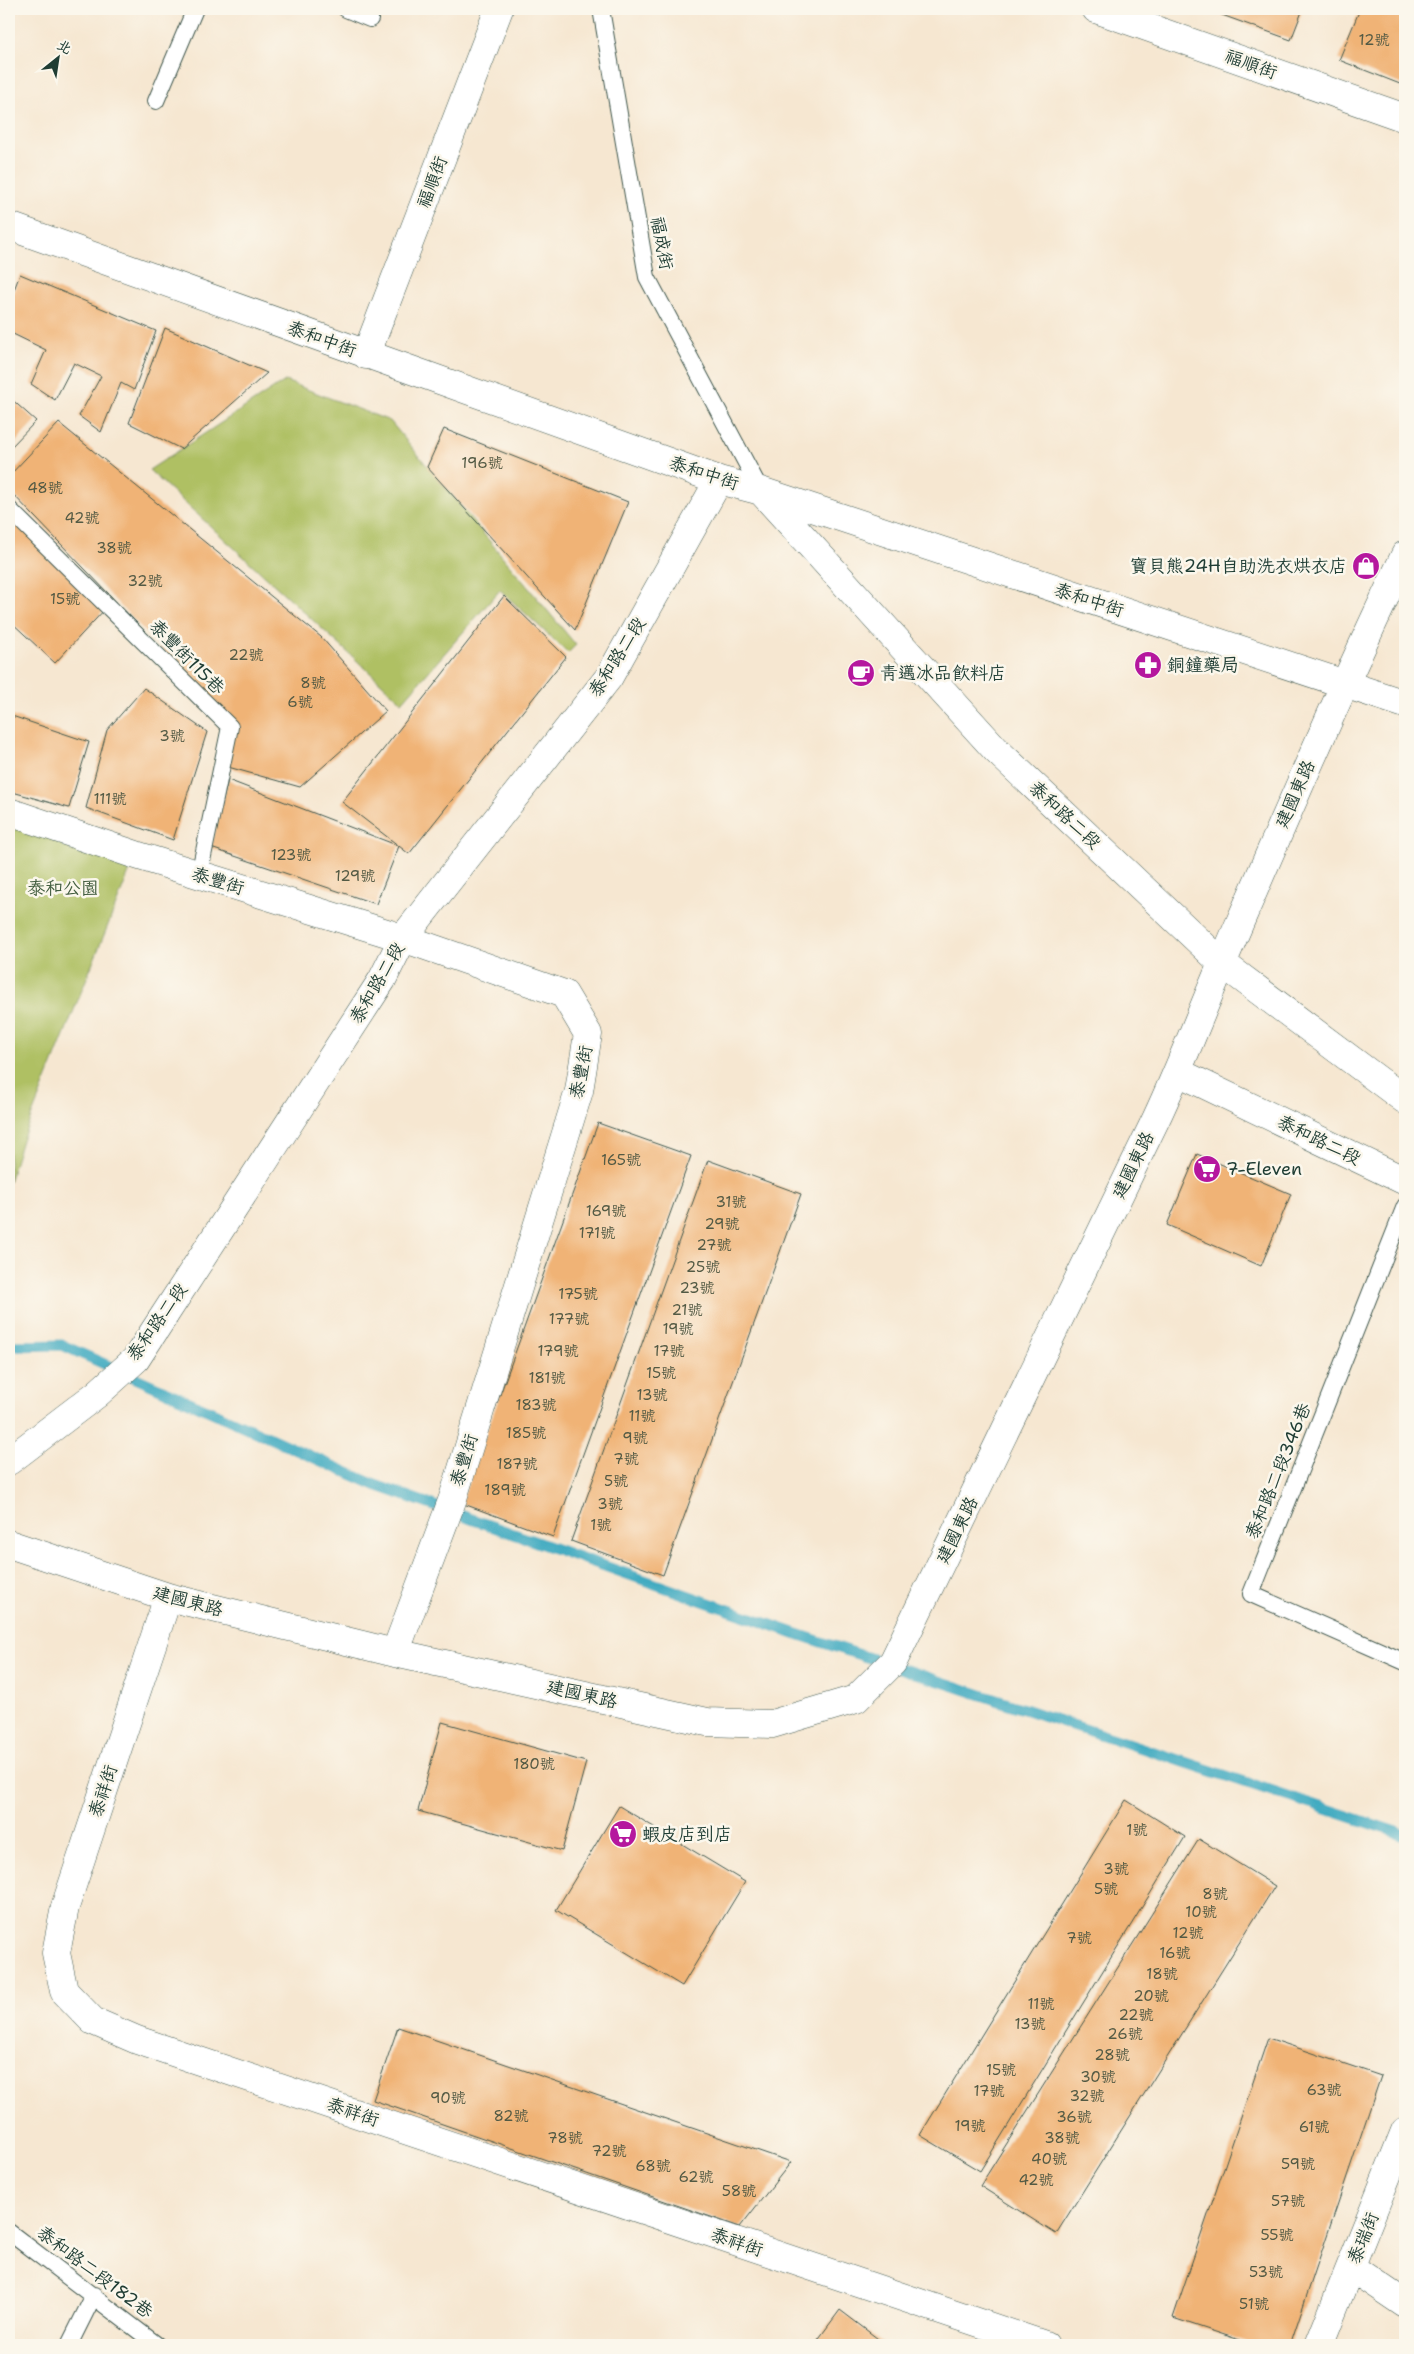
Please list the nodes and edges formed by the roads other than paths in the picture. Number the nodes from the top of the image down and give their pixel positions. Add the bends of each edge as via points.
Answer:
1 (195, 9) edge
2 (346, 9) edge
3 (499, 9) edge
4 (600, 9) edge
5 (1096, 9) edge
6 (370, 19) dead end
7 (156, 101) dead end
8 (1405, 118) edge
9 (9, 226) edge
10 (366, 355) junction
11 (719, 480) junction
12 (761, 491) junction
13 (9, 509) edge
14 (1405, 555) edge
15 (1343, 685) junction
16 (1405, 704) edge
17 (9, 812) edge
18 (199, 875) junction
19 (403, 938) junction
20 (1222, 963) junction
21 (1178, 1072) junction
22 (1405, 1100) edge
23 (1405, 1181) edge
24 (1405, 1206) edge
25 (9, 1461) edge
26 (9, 1544) edge
27 (168, 1597) junction
28 (395, 1652) junction
29 (1405, 1662) edge
30 (1405, 2131) edge
31 (9, 2232) edge
32 (1352, 2268) junction
33 (94, 2295) junction
34 (1405, 2304) edge
35 (69, 2345) edge
36 (158, 2345) edge
37 (1045, 2345) edge
38 (1319, 2345) edge

1 - 7 lane
2 - 6 lane
3 - 10 street, 福順街
4 - 12 lane, 福成街 via 647,278
5 - 8 street, 福順街
9 - 10 street, 泰和中街
10 - 11 street, 泰和中街
11 - 12 street, 泰和中街
11 - 19 street, 泰和路二段 via 609,677
12 - 15 street, 泰和中街
12 - 20 street, 泰和路二段 via 997,751
13 - 18 lane, 泰豐街115巷 via 230,727
14 - 15 street, 建國東路
15 - 16 street, 泰和中街
15 - 20 street, 建國東路
17 - 18 street, 泰豐街
18 - 19 street, 泰豐街
19 - 25 street, 泰和路二段 via 376,988 136,1359 97,1394
19 - 28 street, 泰豐街 via 564,994 588,1034 578,1092 453,1498
20 - 21 street, 建國東路
20 - 22 street, 泰和路二段
21 - 23 street, 泰和路二段
21 - 28 street, 建國東路 via 885,1671 856,1699 772,1724 707,1722
24 - 29 lane, 泰和路二段346巷 via 1251,1594
26 - 27 street, 建國東路
27 - 28 street, 建國東路
27 - 37 street, 泰祥街 via 65,1907 56,1953 64,1991 94,2021 137,2040
30 - 32 street, 泰瑞街
31 - 33 lane, 泰和路二段182巷
32 - 34 street
32 - 38 street, 泰瑞街
33 - 35 lane
33 - 36 lane, 泰和路二段182巷

